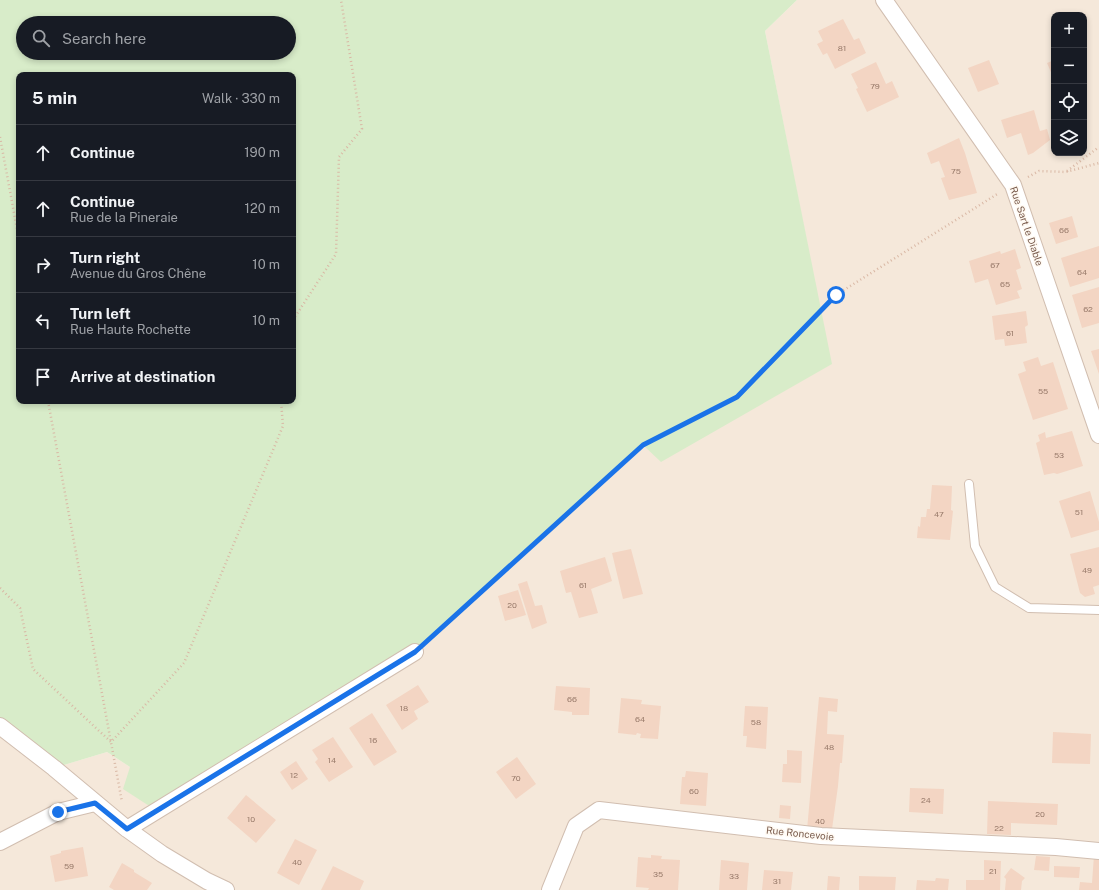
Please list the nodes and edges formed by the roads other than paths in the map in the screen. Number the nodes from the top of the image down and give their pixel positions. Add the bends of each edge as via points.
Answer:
1 (884, 0) edge
2 (1099, 435) edge
3 (969, 484) dead end
4 (1099, 610) edge
5 (415, 652) road end
6 (0, 726) edge
7 (95, 803) junction
8 (127, 829) junction
9 (0, 842) edge
10 (1099, 851) edge
11 (208, 885) edge
12 (226, 890) edge
13 (550, 890) edge

1 - 2 street, Rue Sart le Diable via 1013,184
3 - 4 lane via 975,546 995,587 1029,608
5 - 8 street
6 - 7 street
7 - 8 street
7 - 9 street via 58,812
8 - 11 street
10 - 13 street, Rue Roncevoie via 821,836 599,810 576,826
11 - 12 street

